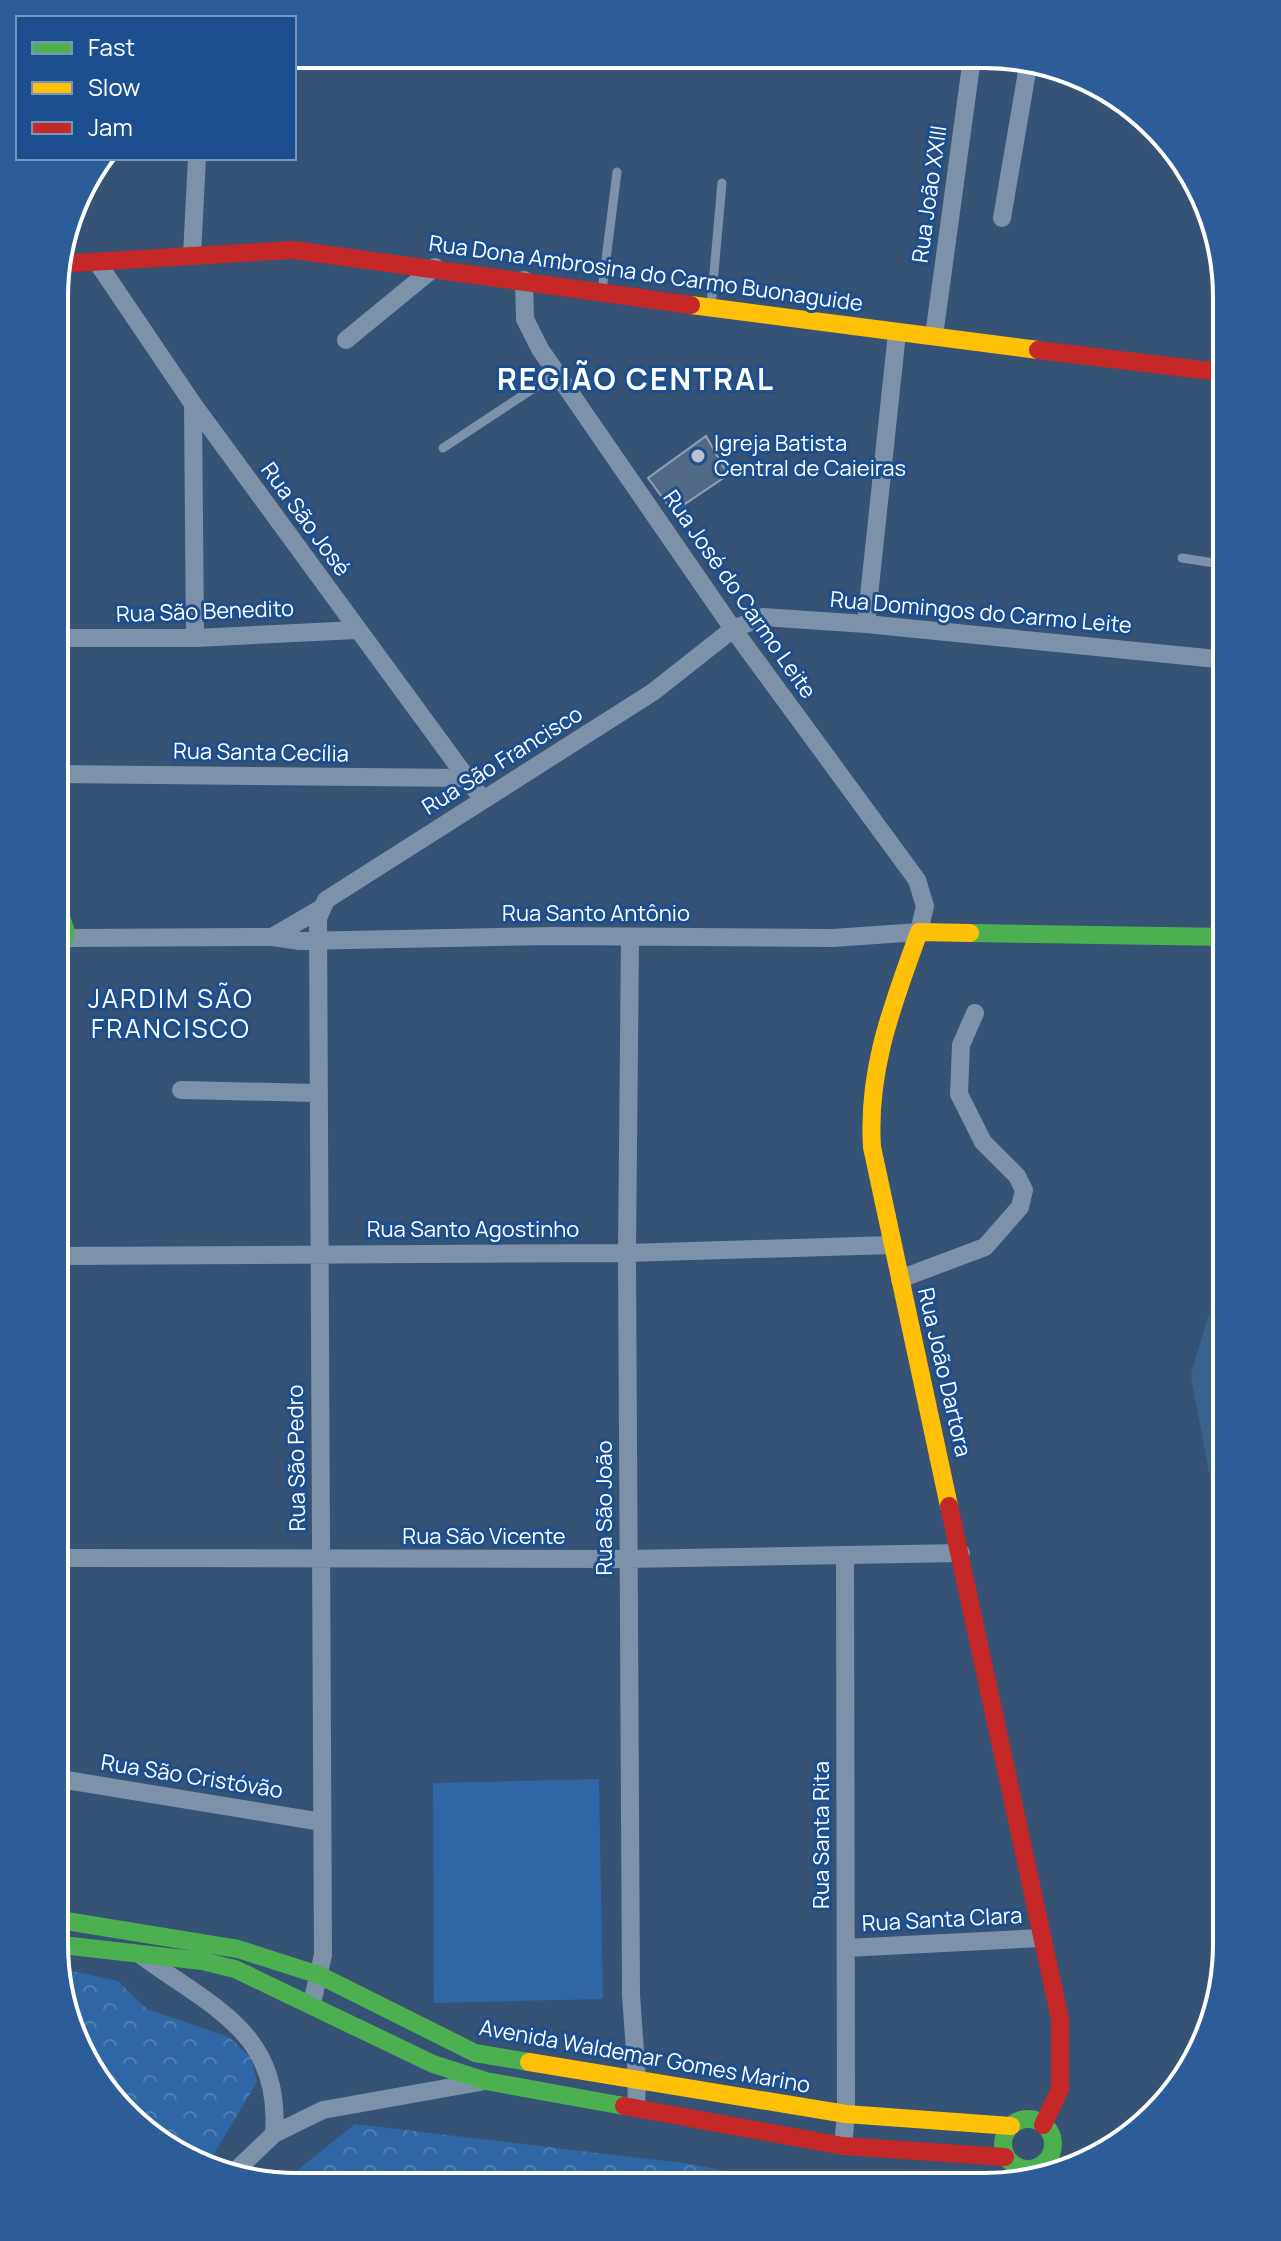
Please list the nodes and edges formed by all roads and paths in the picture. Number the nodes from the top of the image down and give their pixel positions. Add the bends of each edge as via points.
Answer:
1 (971, 68) edge
2 (1027, 72) edge
3 (197, 160) edge
4 (617, 172) dead end
5 (722, 183) dead end
6 (1002, 218) dead end
7 (192, 255) junction
8 (97, 262) junction
9 (71, 263) edge
10 (435, 267) junction
11 (524, 280) junction
12 (602, 291) junction
13 (711, 306) junction
14 (897, 333) junction
15 (934, 336) junction
16 (346, 340) dead end
17 (1213, 371) edge
18 (557, 373) junction
19 (193, 404) junction
20 (443, 448) dead end
21 (1182, 558) dead end
22 (1213, 563) edge
23 (866, 624) junction
24 (733, 629) junction
25 (356, 630) junction
26 (68, 638) edge
27 (195, 638) junction
28 (1213, 659) edge
29 (68, 774) edge
30 (466, 778) junction
31 (483, 800) junction
32 (320, 909) junction
33 (919, 932) junction
34 (272, 937) junction
35 (630, 937) junction
36 (1213, 937) edge
37 (68, 938) edge
38 (318, 939) junction
39 (975, 1013) dead end
40 (181, 1090) dead end
41 (316, 1093) junction
42 (892, 1245) junction
43 (317, 1253) junction
44 (627, 1253) junction
45 (68, 1256) edge
46 (900, 1279) junction
47 (961, 1553) junction
48 (845, 1556) junction
49 (68, 1558) edge
50 (628, 1559) junction
51 (321, 1561) junction
52 (68, 1780) edge
53 (322, 1822) junction
54 (68, 1921) edge
55 (1041, 1938) junction
56 (68, 1946) edge
57 (846, 1948) junction
58 (137, 1953) junction
59 (319, 1975) junction
60 (312, 2003) junction
61 (637, 2079) junction
62 (486, 2081) junction
63 (636, 2108) junction
64 (846, 2114) junction
65 (1011, 2126) junction
66 (1046, 2128) junction
67 (274, 2134) junction
68 (843, 2146) junction
69 (1063, 2159) edge
70 (1008, 2160) junction
71 (241, 2166) edge
72 (1019, 2170) edge

1 - 15 street, Rua João XXIII
2 - 6 street
3 - 7 street
4 - 12 lane
5 - 13 lane
7 - 8 street, Rua Dona Ambrosina do Carmo Buonaguide
7 - 10 street, Rua Dona Ambrosina do Carmo Buonaguide via 294,250
8 - 9 street, Rua Dona Ambrosina do Carmo Buonaguide
8 - 19 street, Rua São José
10 - 11 street, Rua Dona Ambrosina do Carmo Buonaguide
10 - 16 street
11 - 12 street, Rua Dona Ambrosina do Carmo Buonaguide
11 - 18 street, Rua José do Carmo Leite via 525,319
12 - 13 street, Rua Dona Ambrosina do Carmo Buonaguide
13 - 14 street, Rua Dona Ambrosina do Carmo Buonaguide
14 - 15 street, Rua Dona Ambrosina do Carmo Buonaguide
14 - 23 street
15 - 17 street, Rua Dona Ambrosina do Carmo Buonaguide
18 - 20 lane
18 - 24 street, Rua José do Carmo Leite
19 - 25 street, Rua São José
19 - 27 street
21 - 22 lane
23 - 24 street, Rua Domingos do Carmo Leite via 763,617
23 - 28 street, Rua Domingos do Carmo Leite
24 - 31 street, Rua São Francisco via 653,692
24 - 33 street, Rua José do Carmo Leite via 917,880 925,906
25 - 27 street, Rua São Benedito
25 - 30 street, Rua São José
26 - 27 street, Rua São Benedito
29 - 30 street, Rua Santa Cecília
30 - 31 street, Rua São José
31 - 32 street, Rua São Francisco via 326,900
32 - 34 street, Rua Santo Antônio
32 - 38 street
33 - 35 street, Rua Santo Antônio via 833,938
33 - 36 street
33 - 42 street, Rua João Dartora via 887,1019 869,1095 872,1147
34 - 37 street, Rua Santo Antônio
34 - 38 street, Rua Santo Antônio
35 - 38 street, Rua Santo Antônio
35 - 44 street, Rua São João
38 - 41 street, Rua São Pedro
39 - 46 street via 961,1045 959,1094 983,1142 1017,1176 1024,1190 1020,1207 985,1247
40 - 41 street
41 - 43 street, Rua São Pedro
42 - 44 street, Rua Santo Agostinho
42 - 46 street, Rua João Dartora
43 - 44 street, Rua Santo Agostinho
43 - 45 street, Rua Santo Agostinho
43 - 51 street, Rua São Pedro
44 - 50 street, Rua São João
46 - 47 street, Rua João Dartora
47 - 48 street, Rua São Vicente
47 - 55 street, Rua João Dartora
48 - 50 street, Rua São Vicente
48 - 57 street, Rua Santa Rita
49 - 51 street, Rua São Vicente
50 - 51 street, Rua São Vicente
50 - 61 street, Rua São João via 631,1995
51 - 53 street, Rua São Pedro
52 - 53 street, Rua São Cristóvão
53 - 59 street, Rua São Pedro
54 - 59 street, Avenida Waldemar Gomes Marino via 238,1949
55 - 57 street, Rua Santa Clara
55 - 66 street, Rua João Dartora via 1061,2034 1060,2089
56 - 58 street
57 - 64 street, Rua Santa Rita
58 - 60 street via 235,1969
58 - 67 street via 250,2039 272,2080
59 - 60 street, Rua São Pedro
59 - 61 street, Avenida Waldemar Gomes Marino via 475,2053
60 - 62 street via 433,2064
61 - 63 street, Rua São João
61 - 64 street, Avenida Waldemar Gomes Marino
62 - 63 street
62 - 67 street via 323,2110
63 - 68 street
64 - 65 street, Avenida Waldemar Gomes Marino
64 - 68 street, Rua Santa Rita
65 - 66 street via 1027,2119
65 - 70 street via 1003,2140
66 - 69 street
66 - 70 street via 1052,2152 1043,2164 1022,2169
67 - 71 street
68 - 70 street
70 - 72 street

